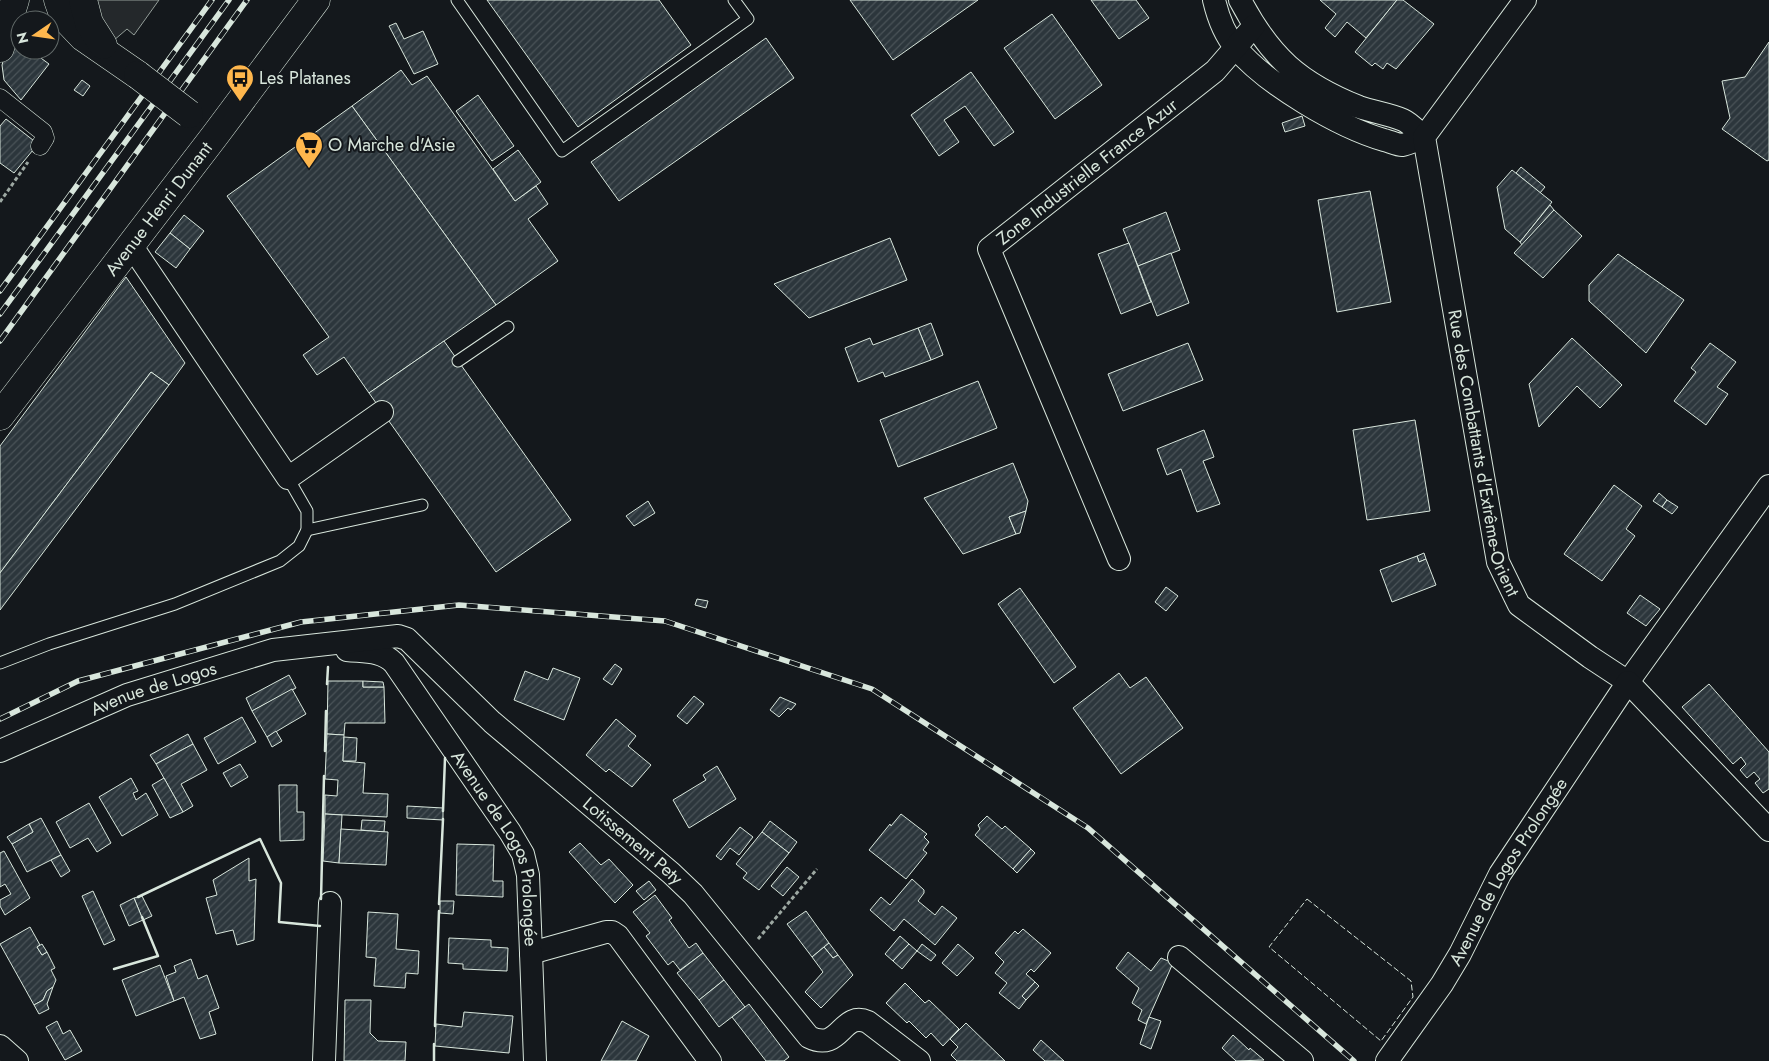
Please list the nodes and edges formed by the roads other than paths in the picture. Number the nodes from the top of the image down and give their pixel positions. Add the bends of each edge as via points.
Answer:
1 (36, 0) edge
2 (58, 0) edge
3 (83, 0) edge
4 (316, 0) edge
5 (458, 0) edge
6 (734, 0) edge
7 (1214, 0) edge
8 (1240, 0) edge
9 (1525, 0) edge
10 (12, 7) edge
11 (1254, 26) junction
12 (0, 48) edge
13 (1236, 48) junction
14 (110, 55) junction
15 (0, 98) edge
16 (216, 134) junction
17 (1424, 137) junction
18 (40, 146) road end
19 (131, 245) junction
20 (508, 327) dead end
21 (458, 361) dead end
22 (382, 412) dead end
23 (0, 416) edge
24 (288, 478) junction
25 (1769, 486) edge
26 (422, 505) dead end
27 (307, 530) junction
28 (1119, 559) dead end
29 (313, 645) junction
30 (0, 663) edge
31 (1628, 682) junction
32 (0, 751) edge
33 (1769, 830) edge
34 (330, 903) dead end
35 (531, 953) junction
36 (1179, 957) dead end
37 (0, 1046) edge
38 (17, 1061) edge
39 (324, 1061) edge
40 (535, 1061) edge
41 (710, 1061) edge
42 (919, 1061) edge
43 (1302, 1061) edge
44 (1387, 1061) edge

1 - 10 street
2 - 14 street via 72,27 93,46
3 - 14 street via 89,23
4 - 16 street, Avenue Henri Dunant
5 - 6 lane via 562,150 748,19
7 - 13 street via 1226,33
8 - 11 street
9 - 17 street
10 - 12 street
11 - 13 street, Zone Industrielle France Azur
11 - 17 street via 1276,55 1313,85 1374,112 1404,120
13 - 17 street via 1284,88 1342,123 1402,145
13 - 28 street, Zone Industrielle France Azur via 1215,71 988,249
14 - 16 street, bridge
15 - 18 street via 43,132 45,138
16 - 19 street, Avenue Henri Dunant
17 - 31 street, Rue des Combattants d'Extrême-Orient via 1498,562 1519,605
19 - 23 street, Avenue Henri Dunant
19 - 24 street
20 - 21 lane
22 - 24 street
24 - 27 lane via 307,511
25 - 31 street
26 - 27 lane
27 - 30 lane via 299,546 280,561 175,604 48,644
29 - 32 street, Avenue de Logos via 273,650 127,695
29 - 35 street, Avenue de Logos Prolongée via 379,653 394,663 523,854 528,875
29 - 42 street, Lotissement Pety via 388,636 407,639 492,722 694,894 809,1037 818,1042 828,1040 852,1021 861,1019
31 - 33 street, Rue des Combattants d'Extrême-Orient
31 - 44 street, Avenue de Logos Prolongée via 1500,874 1442,984
34 - 39 street
35 - 40 street
35 - 41 street, Avenue de Logos Prolongée via 612,932
36 - 43 street
37 - 38 street

